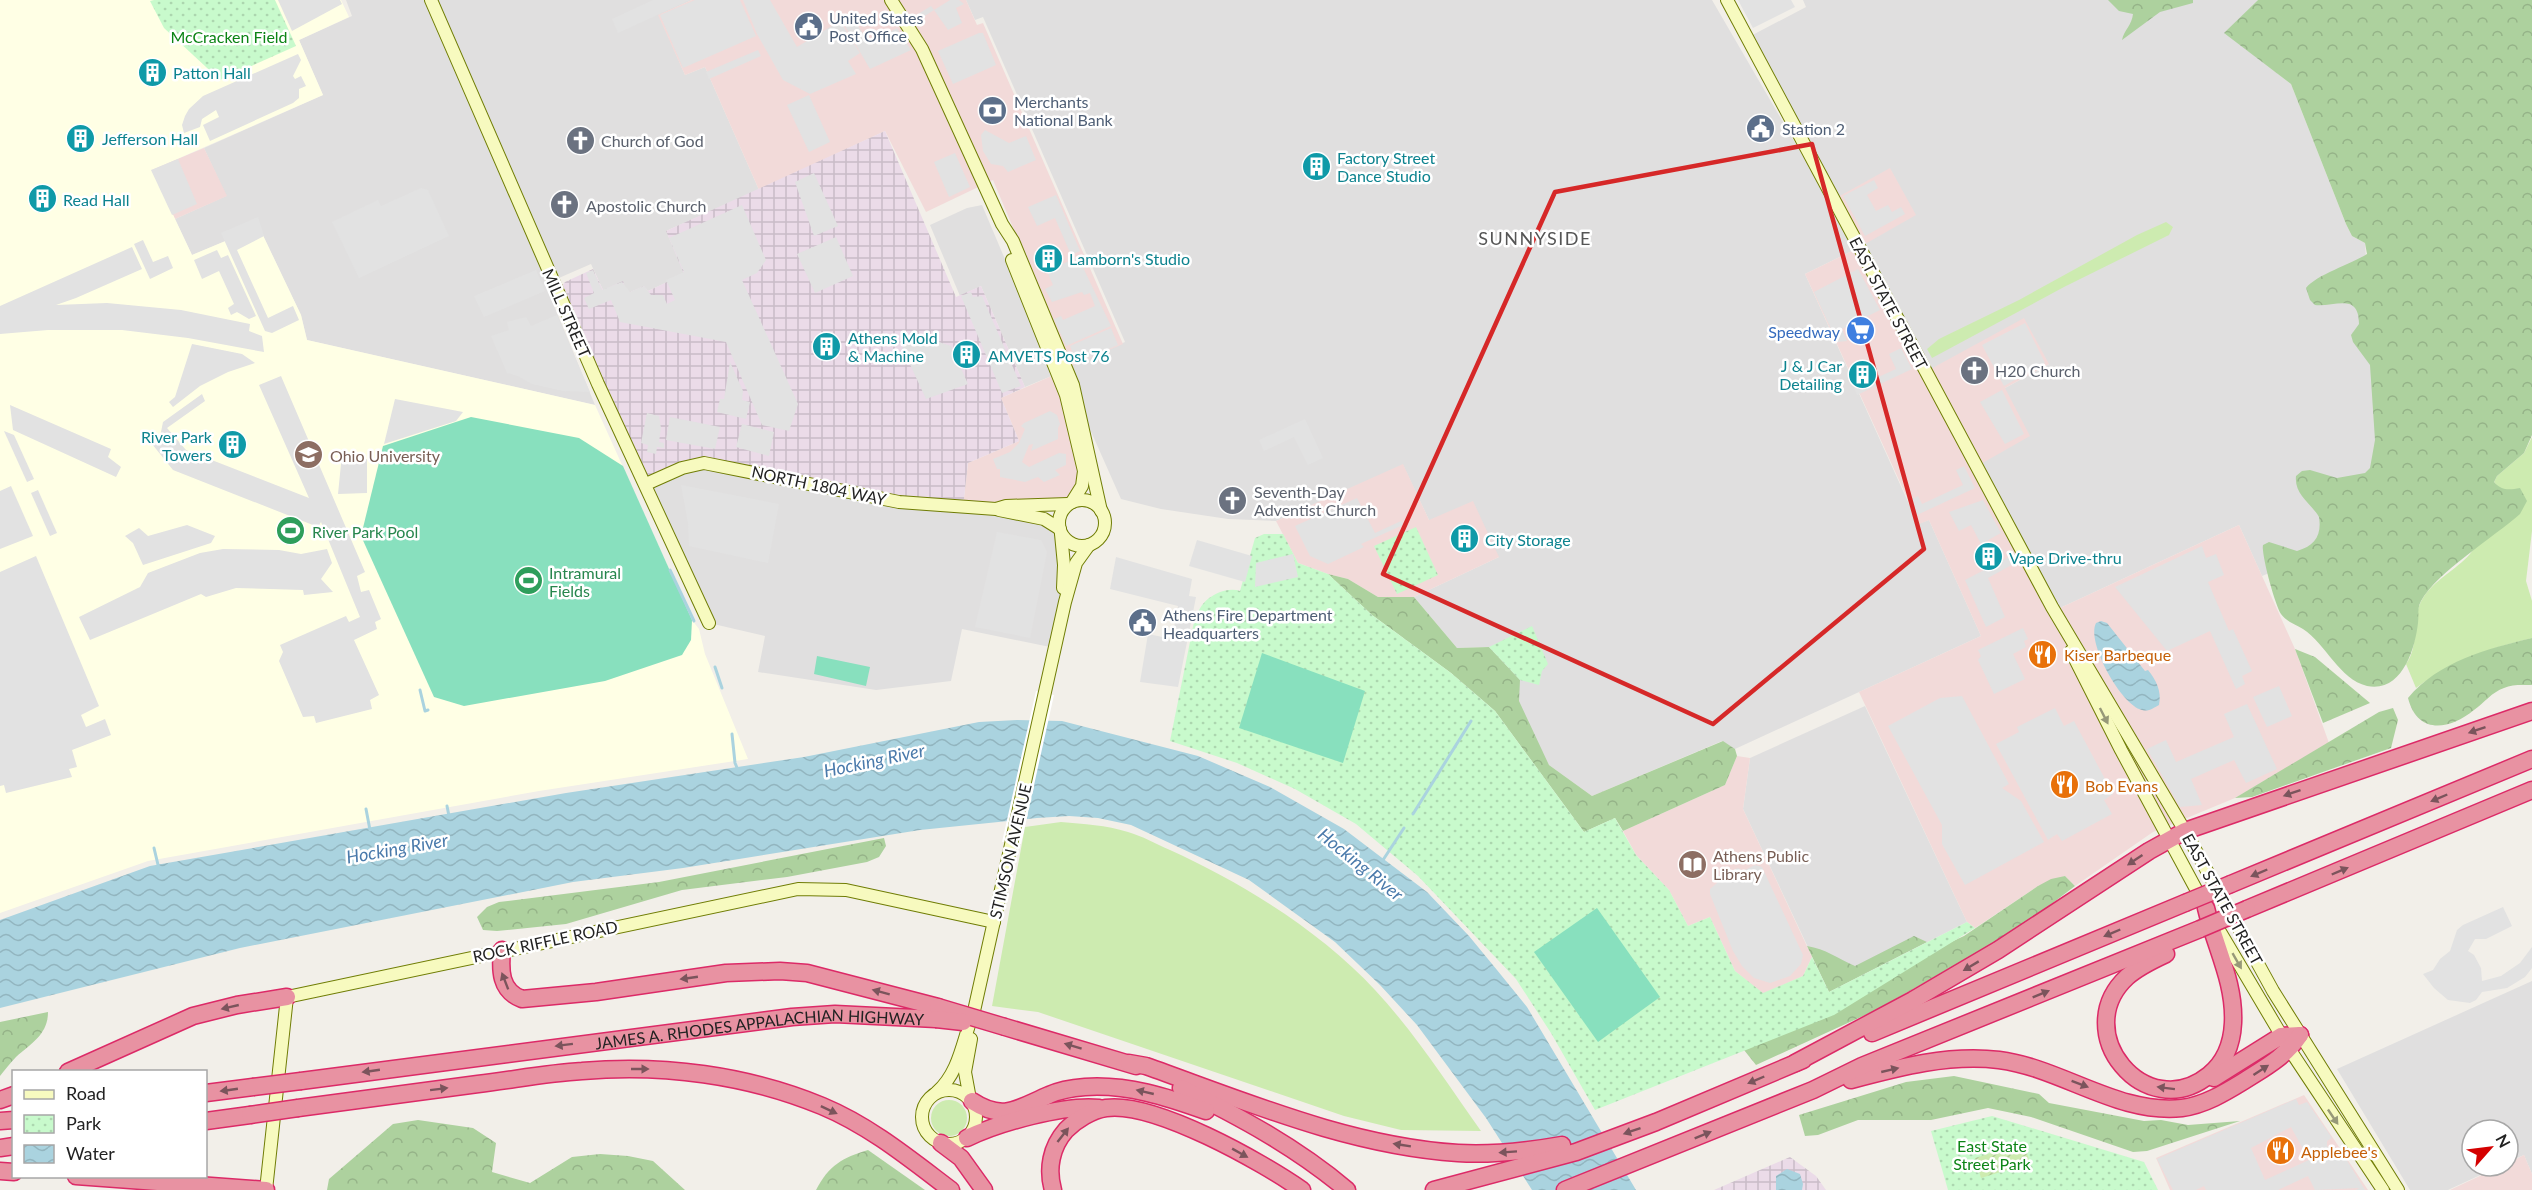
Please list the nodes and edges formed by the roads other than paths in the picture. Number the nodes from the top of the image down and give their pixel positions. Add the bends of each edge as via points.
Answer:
1 (431, 0) edge
2 (891, 0) edge
3 (1727, 0) edge
4 (1002, 224) junction
5 (646, 484) junction
6 (1070, 503) junction
7 (996, 509) junction
8 (1101, 511) junction
9 (1060, 531) junction
10 (1089, 545) junction
11 (1065, 602) junction
12 (2052, 607) junction
13 (709, 623) dead end
14 (2532, 711) edge
15 (2532, 759) edge
16 (2532, 790) edge
17 (2185, 831) junction
18 (2169, 839) junction
19 (2206, 908) junction
20 (993, 922) junction
21 (2200, 929) junction
22 (502, 950) junction
23 (287, 997) junction
24 (974, 1011) junction
25 (937, 1013) junction
26 (2300, 1035) junction
27 (2285, 1043) junction
28 (1129, 1063) junction
29 (1793, 1064) junction
30 (70, 1070) edge
31 (2197, 1085) junction
32 (1813, 1090) junction
33 (937, 1092) junction
34 (207, 1093) edge
35 (971, 1100) junction
36 (1104, 1108) junction
37 (207, 1121) edge
38 (1261, 1129) junction
39 (967, 1138) junction
40 (1608, 1140) junction
41 (940, 1143) junction
42 (1665, 1150) junction
43 (103, 1178) edge
44 (266, 1190) edge
45 (951, 1190) edge
46 (984, 1190) edge
47 (1053, 1190) edge
48 (1302, 1190) edge
49 (1347, 1190) edge
50 (1434, 1190) edge
51 (1565, 1190) edge
52 (1591, 1190) edge
53 (2384, 1190) edge
54 (2398, 1190) edge

1 - 5 main road, MILL STREET via 598,384
2 - 4 main road via 922,49
3 - 12 main road, EAST STATE STREET
4 - 6 main road via 1005,243 1066,395 1084,471 1082,486
4 - 8 main road via 1013,241 1072,385
5 - 7 main road, NORTH 1804 WAY via 704,463 899,502
5 - 13 main road, MILL STREET
6 - 7 main road, NORTH 1804 WAY
6 - 8 main road via 1089,501
6 - 9 main road via 1059,517
7 - 9 main road, NORTH 1804 WAY via 1044,519
8 - 10 main road via 1104,531
9 - 10 main road via 1073,544
9 - 11 main road, STIMSON AVENUE
10 - 11 main road, STIMSON AVENUE via 1077,560
11 - 20 main road, STIMSON AVENUE
12 - 17 main road, EAST STATE STREET
12 -> 18 main road, EAST STATE STREET via 2060,630
14 -> 17 highway
15 -> 29 highway, bridge
21 -> 16 highway, bridge
17 - 18 highway
17 - 26 main road, EAST STATE STREET
18 - 19 main road, EAST STATE STREET
18 -> 29 highway via 1998,950
19 -> 27 main road, EAST STATE STREET
19 - 31 highway via 2231,986 2233,1025 2222,1063
20 - 22 main road, ROCK RIFFLE ROAD via 853,891 808,888
20 - 24 main road, STIMSON AVENUE
31 -> 21 highway via 2178,1090 2136,1080 2109,1045 2106,1016 2128,976 2177,949
32 -> 21 highway via 1862,1066
22 - 23 main road, ROCK RIFFLE ROAD
25 -> 22 highway via 807,973 780,971 726,973 522,999 505,985
23 -> 30 highway via 193,1016
23 - 44 main road
24 - 33 main road, STIMSON AVENUE via 953,1073
24 - 35 main road via 965,1072
28 -> 25 highway, JAMES A. RHODES APPALACHIAN HIGHWAY, bridge via 1005,1027
25 -> 34 highway, JAMES A. RHODES APPALACHIAN HIGHWAY, bridge via 835,1014 762,1020
26 - 27 highway
26 - 54 main road, EAST STATE STREET
27 - 31 highway
32 -> 27 highway via 1910,1066 1970,1058 2001,1060 2046,1071 2134,1104 2184,1108 2227,1091
27 -> 53 main road, EAST STATE STREET
28 - 38 highway, JAMES A. RHODES APPALACHIAN HIGHWAY
40 -> 28 highway via 1535,1150 1460,1153 1392,1144 1342,1132
29 -> 40 highway
42 -> 32 highway
33 - 35 main road via 955,1090
33 - 41 main road via 926,1103 922,1120 929,1135
38 -> 35 highway via 1176,1100 1128,1089 1069,1089 1005,1113 988,1110
35 - 39 main road via 976,1121
36 - 39 highway via 1063,1110
47 -> 36 highway via 1050,1168 1057,1142 1075,1122
36 -> 48 highway via 1147,1113 1221,1142
37 -> 45 highway, JAMES A. RHODES APPALACHIAN HIGHWAY, bridge via 582,1071 644,1069 698,1073 776,1089 823,1106 893,1146
38 - 49 highway, JAMES A. RHODES APPALACHIAN HIGHWAY
39 - 41 main road via 954,1144
40 - 50 highway
41 - 46 highway via 961,1158
42 - 51 highway
42 - 52 highway
43 - 44 highway

